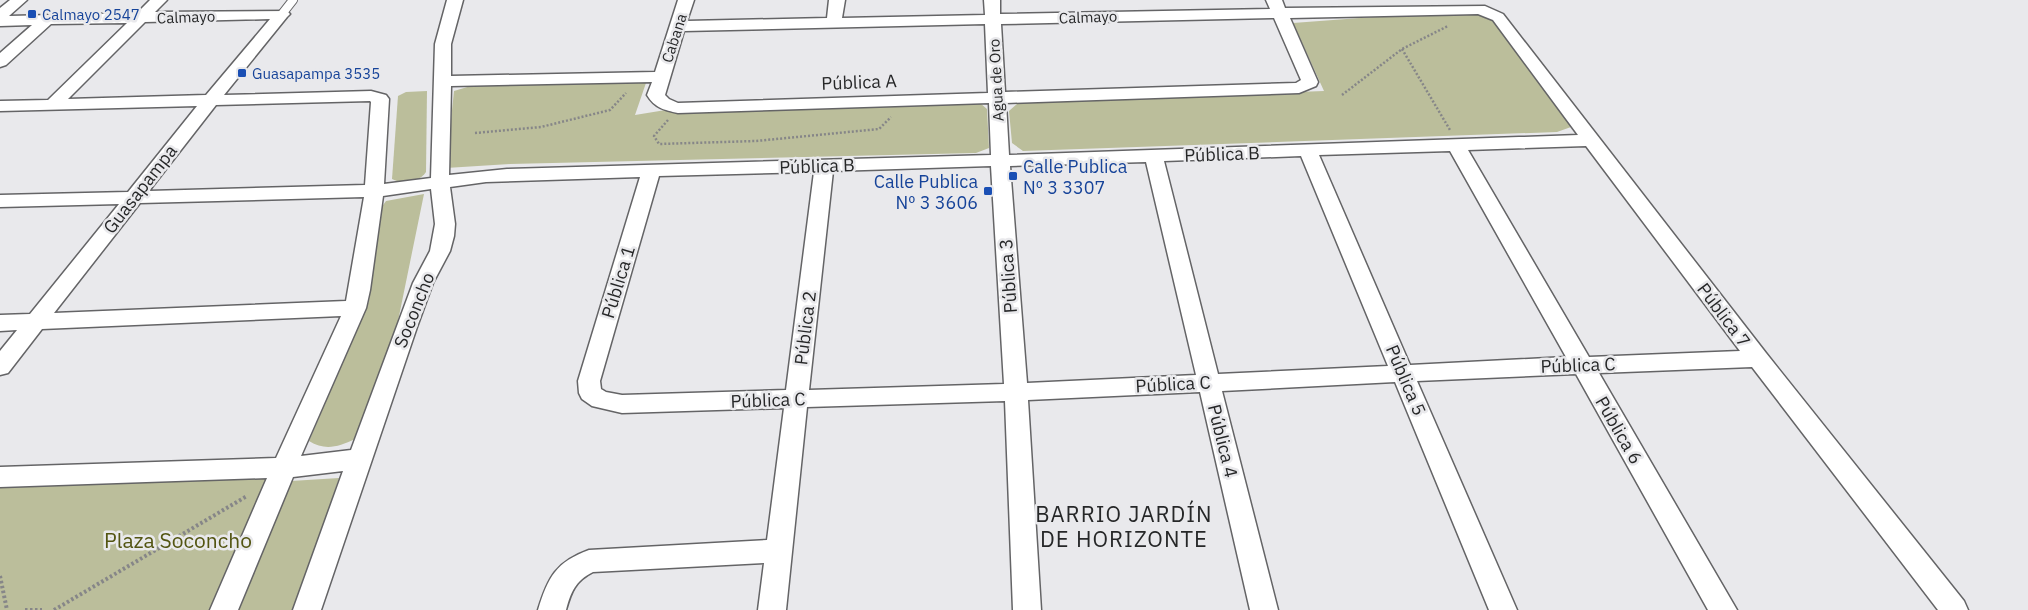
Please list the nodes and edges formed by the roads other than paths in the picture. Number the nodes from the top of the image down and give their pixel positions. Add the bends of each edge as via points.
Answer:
1 (19, 0) edge
2 (159, 0) edge
3 (455, 0) edge
4 (686, 0) edge
5 (838, 0) edge
6 (992, 0) edge
7 (1132, 0) edge
8 (1420, 5) edge
9 (1277, 6) edge
10 (288, 7) edge
11 (1489, 13) joint
12 (0, 16) edge
13 (1136, 16) junction
14 (142, 18) junction
15 (47, 20) junction
16 (993, 20) junction
17 (0, 21) edge
18 (834, 23) junction
19 (677, 26) junction
20 (0, 62) edge
21 (662, 76) junction
22 (442, 81) junction
23 (996, 98) junction
24 (211, 100) junction
25 (53, 104) junction
26 (0, 106) edge
27 (1454, 138) junction
28 (1591, 140) junction
29 (1308, 151) junction
30 (1154, 156) junction
31 (1000, 161) junction
32 (824, 166) junction
33 (651, 171) junction
34 (440, 182) junction
35 (374, 191) junction
36 (134, 197) junction
37 (0, 201) edge
38 (354, 308) junction
39 (35, 321) junction
40 (0, 323) edge
41 (1758, 359) junction
42 (1582, 365) junction
43 (0, 367) edge
44 (1403, 374) junction
45 (1209, 383) junction
46 (1016, 392) junction
47 (590, 393) joint
48 (796, 399) junction
49 (360, 460) junction
50 (282, 472) junction
51 (0, 477) edge
52 (778, 551) junction
53 (224, 610) edge
54 (307, 610) edge
55 (552, 610) edge
56 (772, 610) edge
57 (1027, 610) edge
58 (1264, 610) edge
59 (1503, 610) edge
60 (1723, 610) edge
61 (1954, 610) edge

1 - 12 street
2 - 14 street
3 - 22 street, Soconcho via 443,44
4 - 19 street, Cabana
5 - 18 street
6 - 16 street, Agua de Oro
7 - 13 street
8 - 9 street, Calmayo
8 - 11 street, Calmayo
9 - 13 street, Calmayo
9 - 23 street, Pública A via 1308,75 1310,82 1306,85 1292,89
10 - 14 street, Calmayo
10 - 24 street, Guasapampa
11 - 28 street, Pública 7
13 - 16 street, Calmayo
14 - 15 street, Calmayo
14 - 25 street
15 - 17 street, Calmayo
15 - 20 street
16 - 18 street, Calmayo
16 - 23 street, Agua de Oro
18 - 19 street, Calmayo
19 - 21 street, Cabana
21 - 22 street
21 - 23 street, Pública A via 656,95 659,101 678,108
22 - 34 street, Soconcho
23 - 31 street, Agua de Oro
24 - 25 street
24 - 35 street via 371,96 380,99
24 - 36 street, Guasapampa
25 - 26 street
27 - 28 street, Pública B
27 - 29 street, Pública B
27 - 42 street, Pública 6
28 - 41 street, Pública 7
29 - 30 street, Pública B
29 - 44 street, Pública 5
30 - 31 street, Pública B
30 - 45 street, Pública 4
31 - 32 street, Pública B
31 - 46 street, Pública 3
32 - 33 street, Pública B
32 - 48 street, Pública 2
33 - 34 street, Pública B via 507,175
33 - 47 street, Pública 1 via 589,381
34 - 35 street, Pública B
34 - 49 street, Soconcho via 445,224 442,243 406,327
35 - 36 street, Pública B
35 - 38 street via 360,290
36 - 37 street, Pública B
36 - 39 street, Guasapampa
38 - 39 street
38 - 50 street
39 - 40 street
39 - 43 street, Guasapampa
41 - 42 street, Pública C
41 - 61 street, Pública 7
42 - 44 street, Pública C
42 - 60 street, Pública 6
44 - 45 street, Pública C
44 - 59 street, Pública 5
45 - 46 street, Pública C
45 - 58 street, Pública 4
46 - 48 street, Pública C
46 - 57 street
47 - 48 street, Pública C via 600,400 622,404
48 - 52 street, Pública 2
49 - 50 street
49 - 54 street, Soconcho
50 - 51 street
50 - 53 street
52 - 55 street via 589,561 569,571 558,588
52 - 56 street, Pública 2

